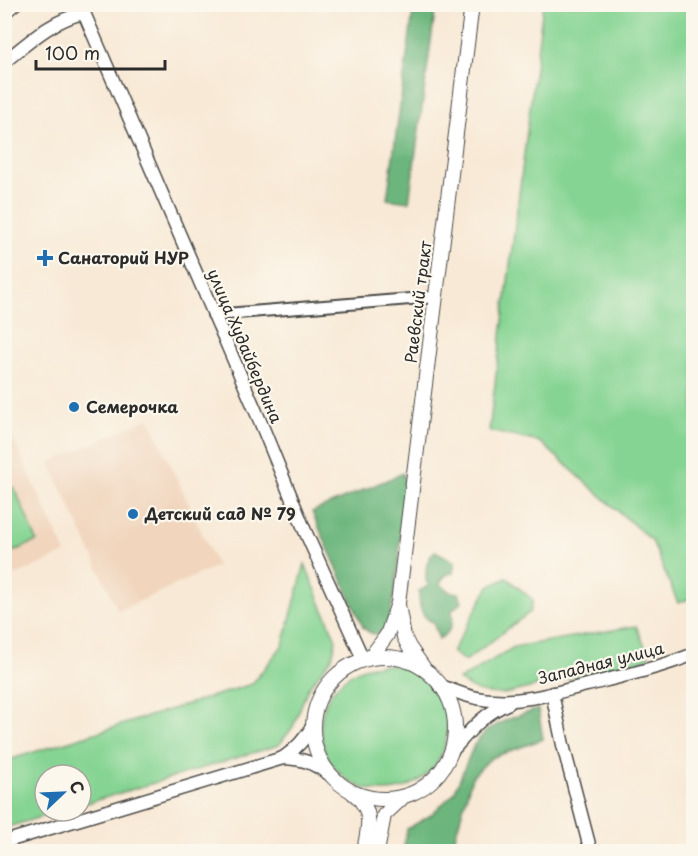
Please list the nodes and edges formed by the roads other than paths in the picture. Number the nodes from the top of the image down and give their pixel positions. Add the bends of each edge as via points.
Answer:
1 (17, 4) edge
2 (472, 4) edge
3 (82, 9) edge
4 (4, 15) edge
5 (4, 62) edge
6 (435, 297) junction
7 (213, 315) junction
8 (398, 603) junction
9 (693, 654) edge
10 (367, 658) junction
11 (427, 672) junction
12 (439, 685) junction
13 (552, 693) junction
14 (515, 700) junction
15 (313, 725) junction
16 (450, 753) junction
17 (283, 758) junction
18 (329, 774) junction
19 (352, 791) junction
20 (401, 799) junction
21 (4, 842) edge
22 (364, 852) edge
23 (377, 852) edge
24 (591, 852) edge

1 - 4 street
2 - 6 main road, Раевский тракт
3 - 5 main road
3 - 7 main road, улица Худайбердина
6 - 7 street
6 - 8 main road, Раевский тракт
7 - 10 main road, улица Худайбердина via 305,531
8 - 10 main road, Раевский тракт via 387,635
8 - 11 main road, Раевский тракт via 404,637
9 - 13 main road, Западная улица via 659,667
10 - 11 main road via 393,658
10 - 15 main road via 344,668 332,679 316,707
11 - 12 main road
12 - 14 main road, Западная улица via 478,699
12 - 16 main road via 454,718
13 - 14 main road, Западная улица
13 - 24 main road
14 - 16 main road, Западная улица via 483,717
15 - 17 main road via 297,748
15 - 18 main road via 319,758
16 - 20 main road via 432,780
17 - 18 main road via 312,763
17 - 21 main road
18 - 19 main road
19 - 20 main road via 371,798
19 - 22 main road via 363,803 369,819
20 - 23 main road via 384,815

